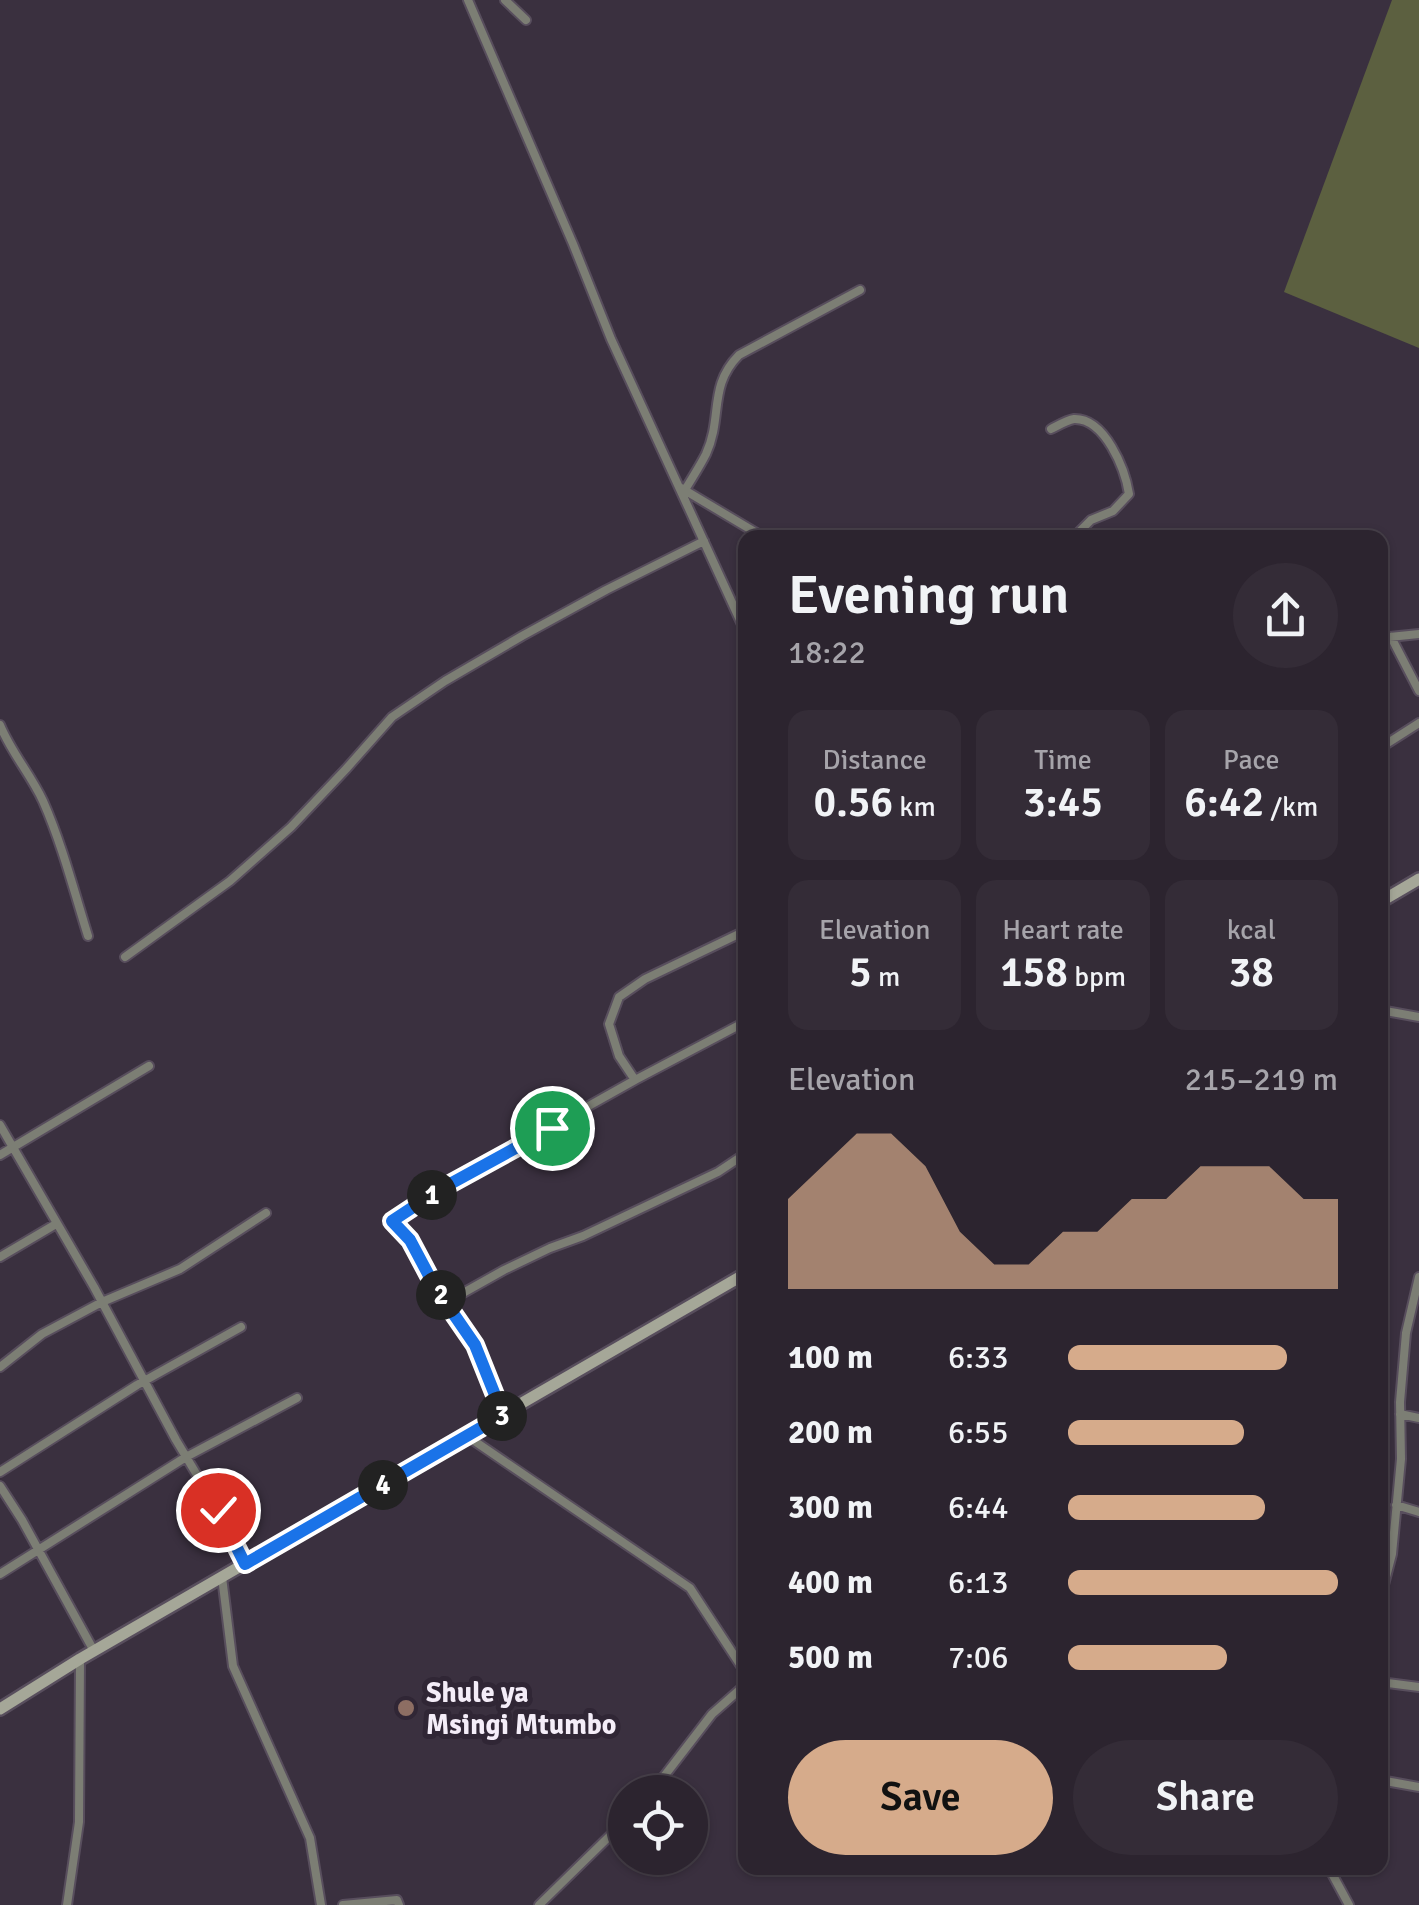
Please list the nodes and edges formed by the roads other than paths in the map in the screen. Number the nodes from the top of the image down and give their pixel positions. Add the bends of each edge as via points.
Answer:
1 (468, 0) edge
2 (504, 0) edge
3 (526, 20) dead end
4 (860, 290) dead end
5 (1051, 429) dead end
6 (681, 487) junction
7 (752, 530) edge
8 (1082, 530) edge
9 (704, 541) junction
10 (738, 615) edge
11 (1419, 634) edge
12 (1388, 637) edge
13 (1391, 637) junction
14 (1419, 692) edge
15 (1419, 723) edge
16 (0, 726) edge
17 (1388, 743) edge
18 (1419, 880) edge
19 (1388, 897) edge
20 (738, 933) edge
21 (88, 936) dead end
22 (125, 956) dead end
23 (1388, 1011) edge
24 (1419, 1017) edge
25 (738, 1026) edge
26 (149, 1066) dead end
27 (636, 1080) junction
28 (0, 1125) edge
29 (13, 1148) junction
30 (0, 1155) edge
31 (738, 1159) edge
32 (266, 1213) dead end
33 (56, 1224) junction
34 (0, 1256) edge
35 (1419, 1277) edge
36 (738, 1278) edge
37 (102, 1302) junction
38 (447, 1302) junction
39 (241, 1327) dead end
40 (0, 1367) edge
41 (146, 1381) junction
42 (297, 1398) dead end
43 (1400, 1414) junction
44 (503, 1415) junction
45 (1419, 1418) edge
46 (467, 1436) junction
47 (186, 1457) junction
48 (0, 1472) edge
49 (0, 1486) edge
50 (1396, 1505) junction
51 (1419, 1512) edge
52 (38, 1550) junction
53 (245, 1564) junction
54 (1388, 1569) edge
55 (0, 1574) edge
56 (222, 1577) junction
57 (94, 1651) junction
58 (80, 1659) junction
59 (738, 1661) edge
60 (1388, 1683) edge
61 (1419, 1687) edge
62 (738, 1691) edge
63 (0, 1709) edge
64 (665, 1775) edge
65 (1388, 1781) edge
66 (1419, 1787) edge
67 (608, 1837) edge
68 (1333, 1875) edge
69 (67, 1905) edge
70 (321, 1905) edge
71 (343, 1905) edge
72 (399, 1905) edge
73 (539, 1905) edge
74 (1348, 1905) edge

1 - 6 street via 610,339
2 - 3 street
4 - 6 street via 739,355 725,369 707,453
5 - 8 street via 1072,419 1092,424 1126,472 1128,494
6 - 7 street
6 - 9 street
9 - 10 street
9 - 22 street via 522,636 392,717 291,827 230,881
11 - 13 street
12 - 13 street
13 - 14 street
15 - 17 street
16 - 21 street via 42,798
18 - 19 street
20 - 27 street via 619,998 609,1024
23 - 24 street
25 - 27 street
26 - 29 street
27 - 38 street via 392,1221
28 - 29 street
29 - 30 street
29 - 33 street
31 - 38 street
32 - 37 street via 180,1268
33 - 34 street
33 - 37 street
35 - 43 street via 1406,1334
36 - 44 street
37 - 40 street via 42,1334
37 - 41 street
38 - 44 street via 475,1345
39 - 41 street
41 - 47 street
41 - 48 street
42 - 47 street
43 - 45 street
43 - 50 street
44 - 46 street
46 - 53 street
46 - 59 street via 690,1588
47 - 52 street
47 - 53 street
49 - 52 street
50 - 51 street
50 - 54 street
52 - 55 street
52 - 57 street
53 - 56 street
56 - 57 street
56 - 70 street via 232,1666 310,1838
57 - 58 street
58 - 63 street
58 - 69 street via 79,1822
60 - 61 street
62 - 64 street
65 - 66 street
67 - 73 street
68 - 74 street
71 - 72 street

